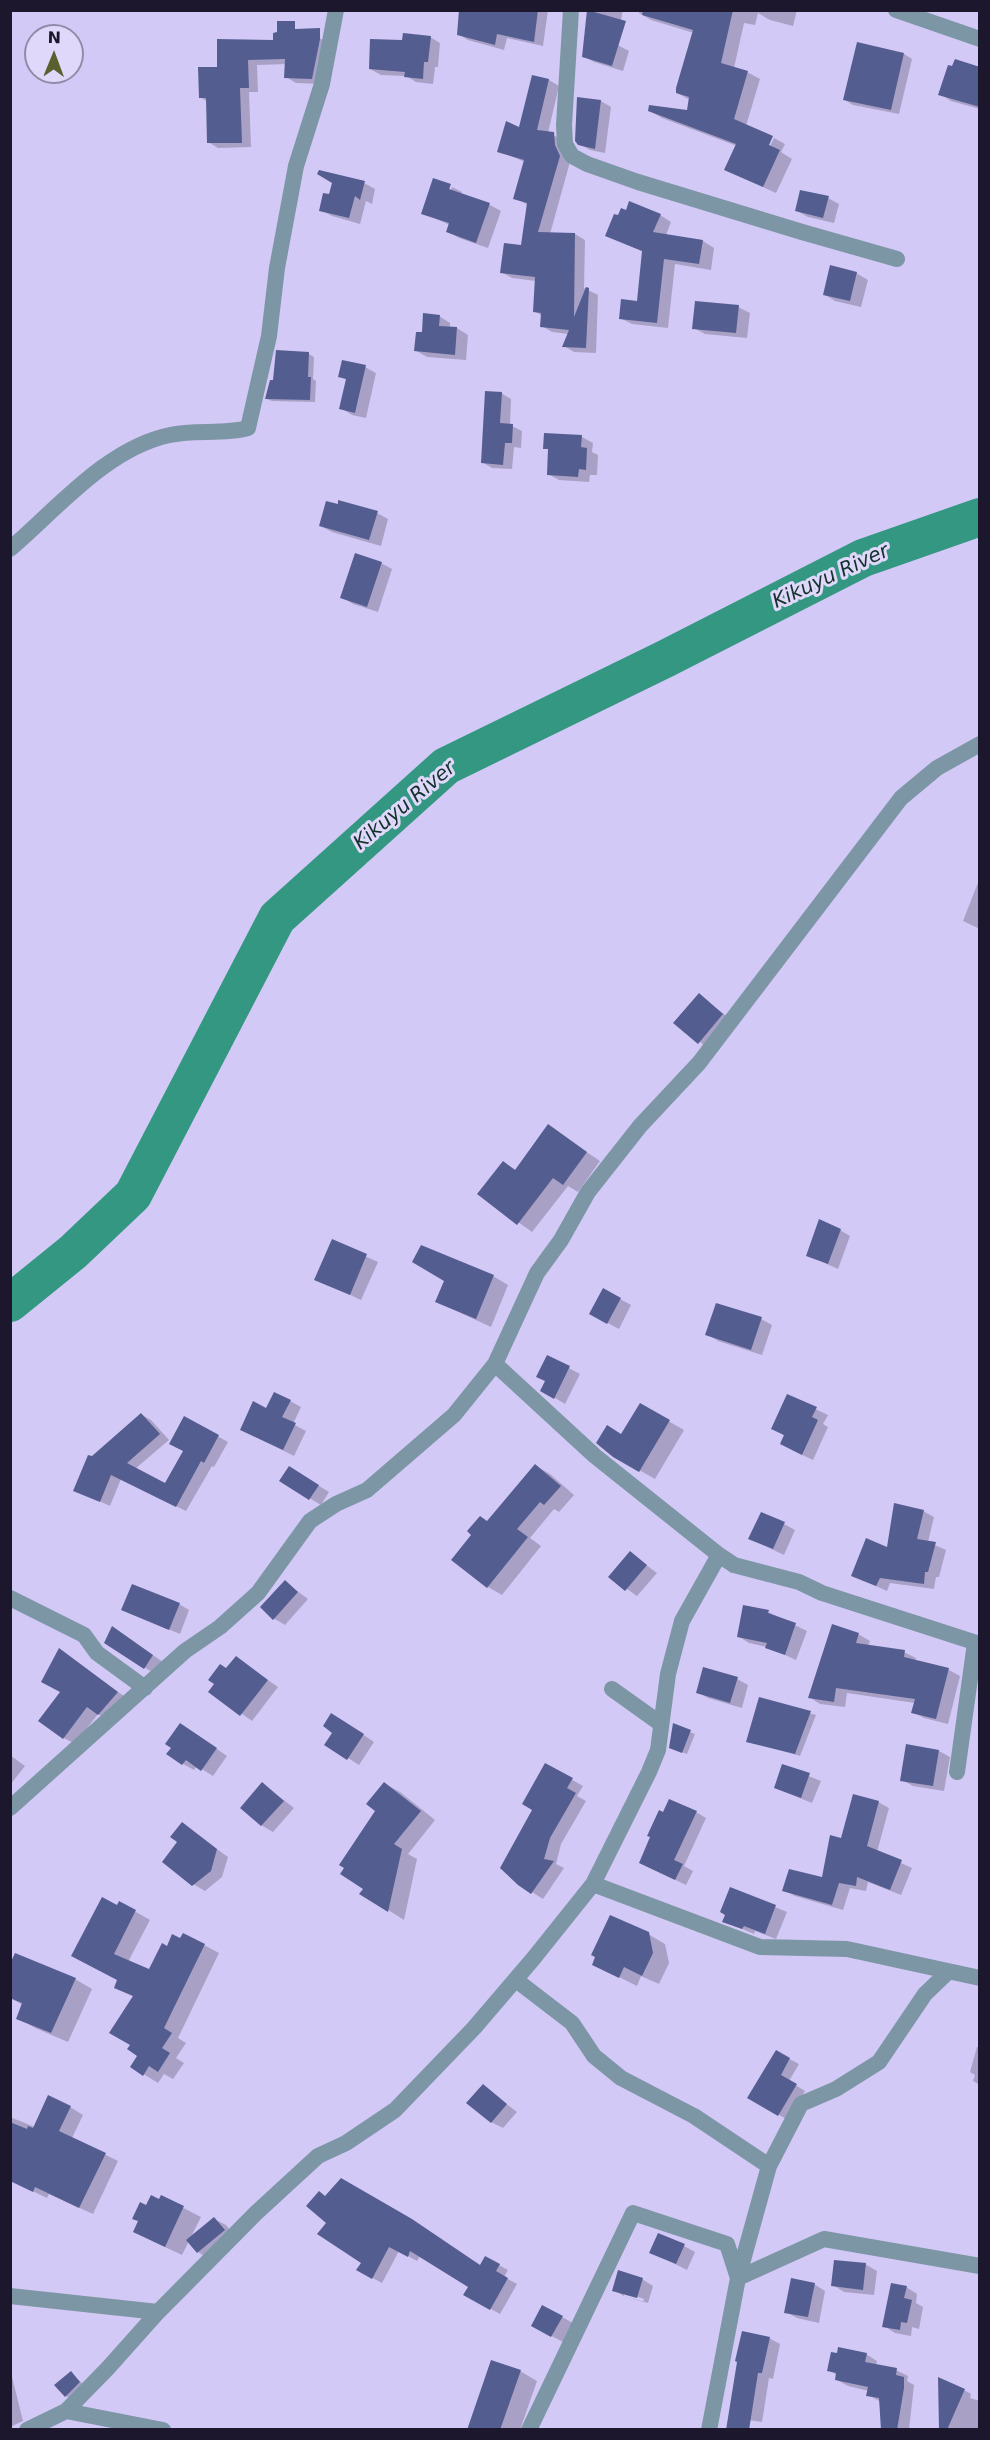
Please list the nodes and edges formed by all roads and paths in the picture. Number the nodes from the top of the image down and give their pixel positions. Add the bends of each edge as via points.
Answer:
1 (336, 10) edge
2 (571, 10) edge
3 (896, 10) edge
4 (980, 39) edge
5 (897, 258) dead end
6 (10, 549) edge
7 (980, 744) edge
8 (495, 1364) junction
9 (719, 1556) junction
10 (10, 1598) edge
11 (977, 1643) edge
12 (145, 1688) junction
13 (612, 1689) dead end
14 (661, 1724) junction
15 (957, 1772) dead end
16 (10, 1808) edge
17 (593, 1884) junction
18 (948, 1972) junction
19 (980, 1978) edge
20 (516, 1980) junction
21 (769, 2166) junction
22 (980, 2266) edge
23 (738, 2278) junction
24 (10, 2296) edge
25 (158, 2312) junction
26 (66, 2411) junction
27 (27, 2430) edge
28 (163, 2430) edge
29 (529, 2430) edge
30 (709, 2430) edge

1 - 6 street via 322,84 296,166 277,268 270,336 248,428 170,435 127,452 82,482
2 - 5 street via 564,125 565,144 572,156 638,182
3 - 4 street
7 - 8 street via 937,768 900,798 699,1063 640,1126 588,1192 537,1273
8 - 9 street via 595,1456
8 - 12 street via 454,1415 410,1455 367,1490 310,1521 258,1593 220,1627 185,1650
9 - 11 street via 734,1565 799,1582
9 - 14 street via 682,1622 668,1674
10 - 12 street via 84,1635 97,1653
11 - 15 street
12 - 16 street
13 - 14 street
14 - 17 street via 658,1750 649,1772
17 - 18 street via 760,1947 847,1949
17 - 20 street
18 - 19 street
18 - 21 street via 925,1994 879,2062 836,2089 801,2104
20 - 21 street via 572,2024 594,2056 621,2078 694,2116
20 - 25 street via 395,2110 346,2144 318,2156
21 - 23 street
22 - 23 street via 824,2240
23 - 29 street via 727,2244 633,2213
23 - 30 street
24 - 25 street
25 - 26 street
26 - 27 street
26 - 28 street

